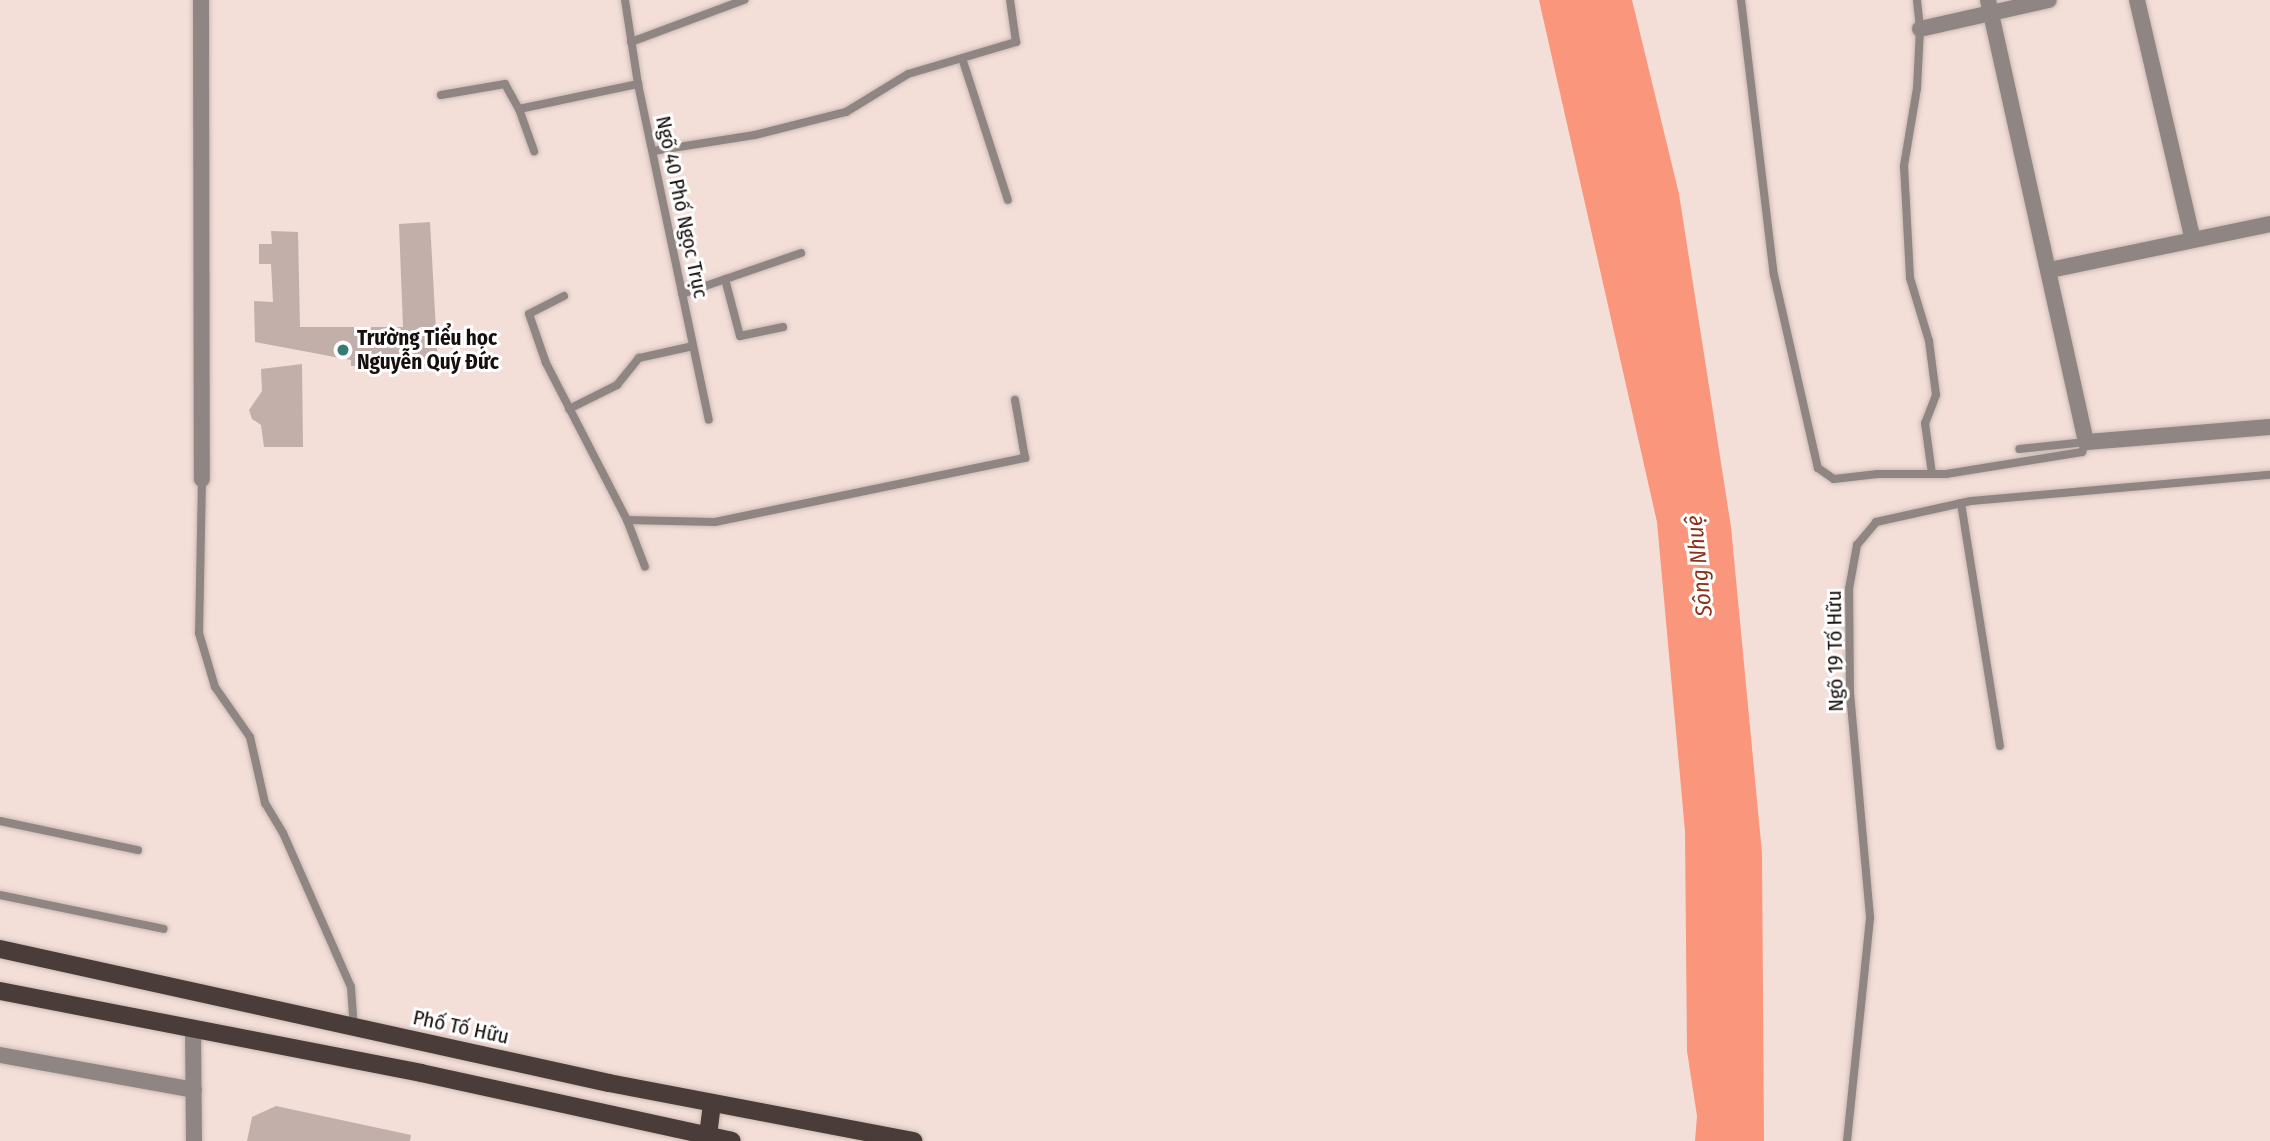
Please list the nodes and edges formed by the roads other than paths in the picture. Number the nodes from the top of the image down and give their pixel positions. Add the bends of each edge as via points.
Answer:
1 (201, 0) edge
2 (625, 0) edge
3 (744, 0) edge
4 (1010, 0) edge
5 (1741, 0) edge
6 (1917, 0) edge
7 (2049, 0) edge
8 (2137, 0) edge
9 (1989, 7) edge
10 (1920, 29) junction
11 (631, 42) junction
12 (963, 61) junction
13 (638, 84) junction
14 (441, 95) dead end
15 (519, 109) junction
16 (534, 152) dead end
17 (653, 152) junction
18 (1008, 200) dead end
19 (2270, 224) edge
20 (2193, 240) junction
21 (801, 254) dead end
22 (2050, 270) junction
23 (725, 279) junction
24 (682, 294) junction
25 (564, 296) dead end
26 (783, 327) dead end
27 (693, 346) junction
28 (1015, 400) dead end
29 (569, 409) junction
30 (709, 419) dead end
31 (2270, 427) edge
32 (2086, 442) junction
33 (2019, 449) dead end
34 (1931, 474) junction
35 (2270, 475) edge
36 (202, 479) joint
37 (1961, 503) junction
38 (626, 520) junction
39 (645, 567) dead end
40 (2000, 746) dead end
41 (0, 821) edge
42 (138, 850) dead end
43 (0, 895) edge
44 (164, 929) dead end
45 (0, 949) edge
46 (0, 991) edge
47 (355, 1027) junction
48 (193, 1029) junction
49 (0, 1055) edge
50 (194, 1090) junction
51 (712, 1103) junction
52 (708, 1136) junction
53 (194, 1141) edge
54 (732, 1141) edge
55 (914, 1141) edge
56 (1847, 1141) edge

1 - 36 street
2 - 11 lane, Ngõ 40 Phố Ngọc Trục
3 - 11 lane
4 - 12 lane via 1016,42
5 - 34 lane via 1773,275 1818,468 1834,479
6 - 10 lane
7 - 9 street
8 - 20 street
9 - 10 street
9 - 22 street
10 - 34 lane via 1917,88 1904,166 1910,278 1928,341 1936,395 1925,423
11 - 13 lane, Ngõ 40 Phố Ngọc Trục
12 - 17 lane via 908,74 846,112 755,135
12 - 18 lane
13 - 15 lane
13 - 17 lane, Ngõ 40 Phố Ngọc Trục
14 - 15 lane via 505,84
15 - 16 lane
17 - 24 lane, Ngõ 40 Phố Ngọc Trục
19 - 20 street
20 - 22 street
21 - 23 lane
22 - 32 street
23 - 24 lane
23 - 26 lane via 740,336
24 - 27 lane, Ngõ 40 Phố Ngọc Trục
25 - 29 lane via 529,314
27 - 29 lane via 639,358 617,385
27 - 30 lane, Ngõ 40 Phố Ngọc Trục
28 - 38 lane via 1025,458 715,522
29 - 38 lane
31 - 32 street
32 - 33 lane
32 - 34 lane via 2082,452
35 - 37 lane, Ngõ 19 Tố Hữu
36 - 47 lane via 199,633 215,687 250,737 265,803 284,833 351,987
37 - 40 lane
37 - 56 lane, Ngõ 19 Tố Hữu via 1876,522 1857,545 1849,589 1850,694 1870,917
38 - 39 lane
41 - 42 lane
43 - 44 lane
45 - 47 main road, Phố Tố Hữu
46 - 48 main road
47 - 51 main road, Phố Tố Hữu
48 - 50 street
48 - 52 main road
49 - 50 street
50 - 53 street
51 - 52 main road
51 - 55 main road, Phố Tố Hữu
52 - 54 main road

